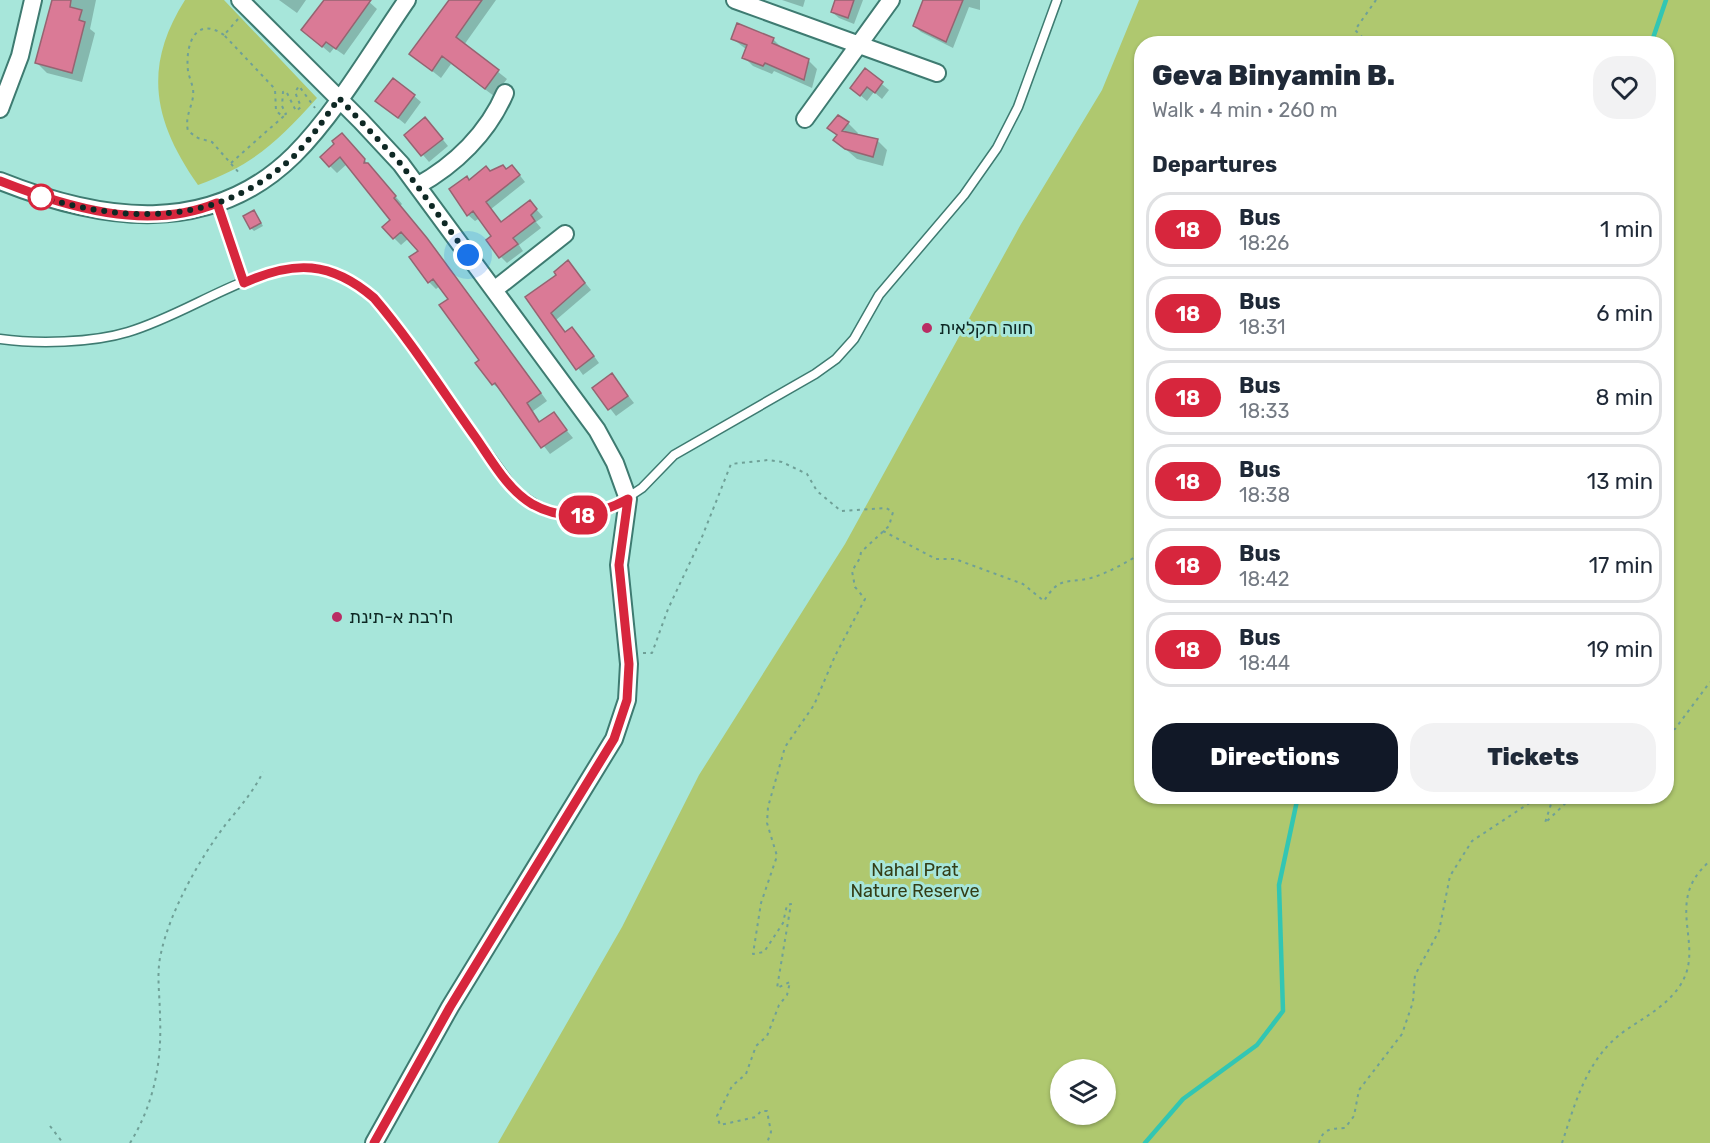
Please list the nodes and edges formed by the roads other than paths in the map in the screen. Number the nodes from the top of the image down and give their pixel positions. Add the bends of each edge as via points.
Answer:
1 (33, 0) edge
2 (407, 0) edge
3 (735, 0) edge
4 (891, 0) edge
5 (1057, 0) edge
6 (244, 4) edge
7 (859, 45) junction
8 (938, 73) dead end
9 (506, 93) dead end
10 (339, 98) junction
11 (0, 109) edge
12 (805, 119) dead end
13 (0, 181) edge
14 (417, 186) junction
15 (217, 203) junction
16 (565, 234) dead end
17 (244, 283) junction
18 (494, 290) junction
19 (0, 339) edge
20 (628, 499) junction
21 (374, 1143) edge

1 - 11 street via 20,56
2 - 10 street
3 - 7 street
4 - 7 street
5 - 20 lane via 1018,107 997,148 964,195 879,295 848,346 822,369 672,457
6 - 10 street
7 - 8 street
7 - 12 street
9 - 14 street via 477,138
10 - 14 street
10 - 15 street via 295,155 269,177
13 - 15 street via 72,206 108,213 177,213
14 - 18 street
15 - 17 lane
16 - 18 street
17 - 19 lane via 120,334 86,339
17 - 20 lane via 276,271 306,267 348,278 386,311 503,477 530,503 546,511 579,516 612,508
18 - 20 street via 602,438
20 - 21 street via 619,565 628,651 627,700 614,739 450,1007

